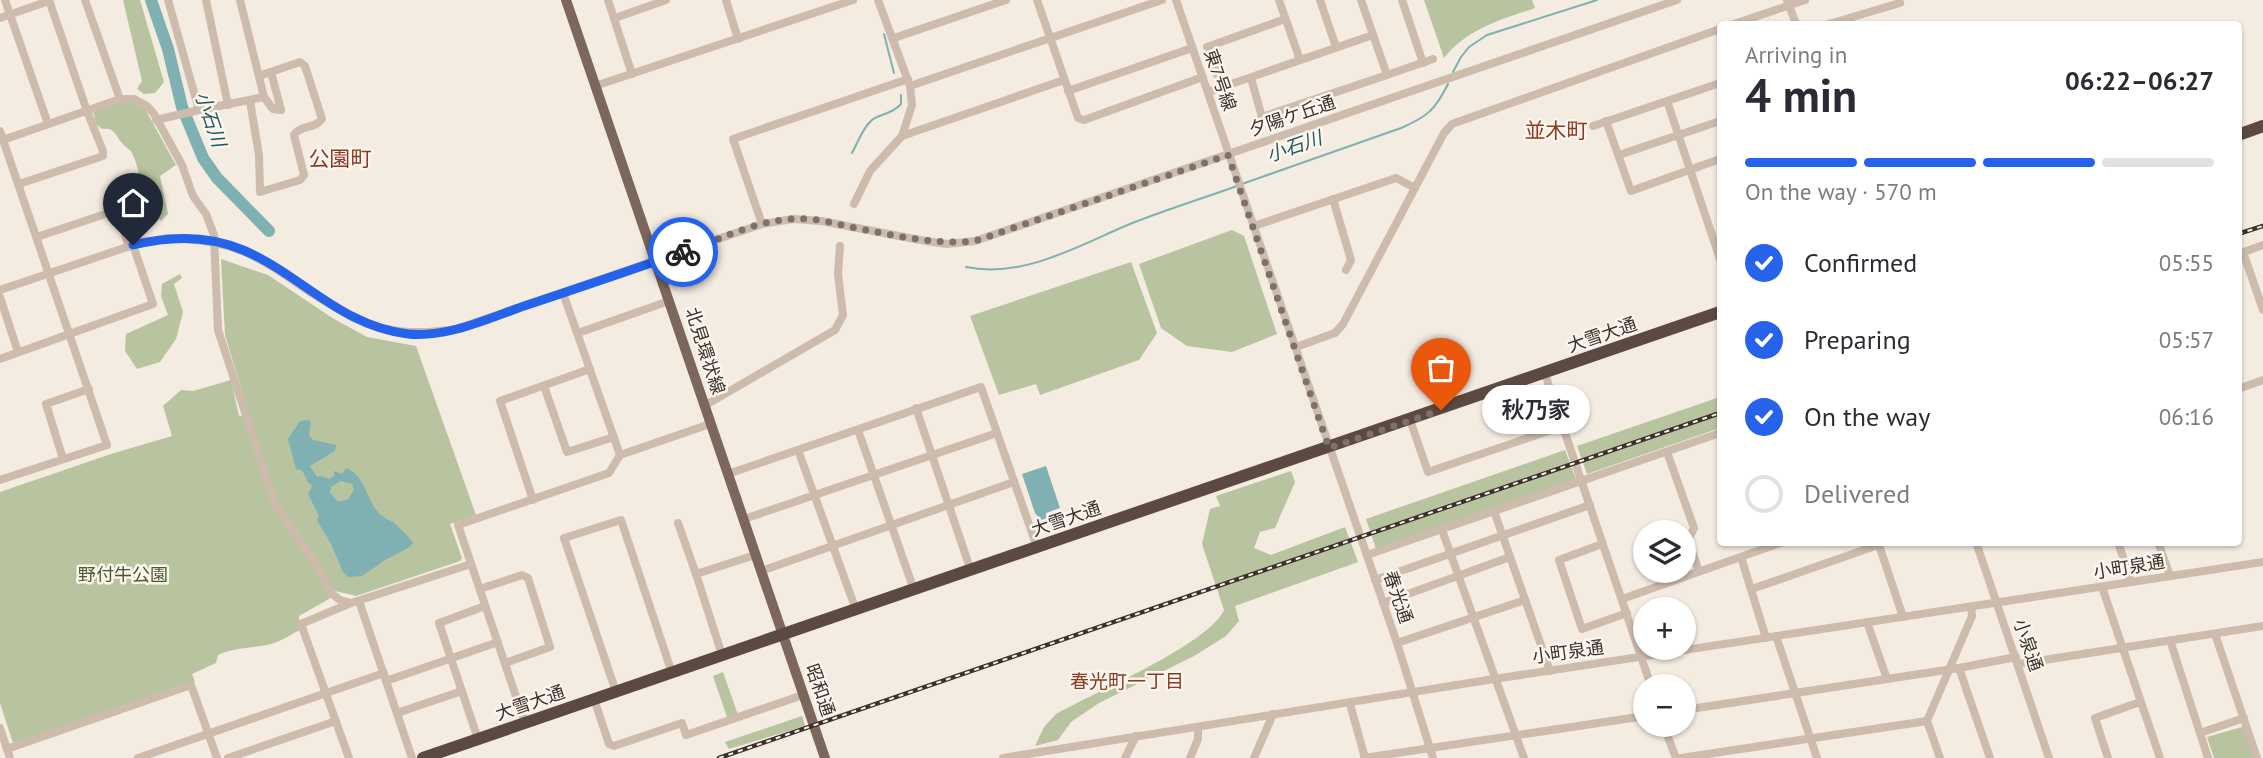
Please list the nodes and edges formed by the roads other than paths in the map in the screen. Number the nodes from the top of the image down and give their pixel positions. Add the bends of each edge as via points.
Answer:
1 (5, 0) edge
2 (49, 0) edge
3 (85, 0) edge
4 (168, 0) edge
5 (206, 0) edge
6 (240, 0) edge
7 (566, 0) edge
8 (608, 0) edge
9 (666, 0) edge
10 (726, 0) edge
11 (853, 0) edge
12 (878, 0) edge
13 (1006, 0) edge
14 (1037, 0) edge
15 (1162, 0) edge
16 (1176, 0) edge
17 (1279, 0) edge
18 (1320, 0) edge
19 (1361, 0) edge
20 (1402, 0) edge
21 (1677, 0) edge
22 (1805, 0) edge
23 (1899, 0) edge
24 (1788, 3) edge
25 (10, 15) junction
26 (0, 18) edge
27 (615, 18) junction
28 (1285, 19) junction
29 (1742, 21) edge
30 (1795, 21) edge
31 (1839, 21) edge
32 (1717, 30) edge
33 (1373, 36) junction
34 (894, 38) junction
35 (1050, 38) junction
36 (738, 39) junction
37 (1336, 47) junction
38 (1192, 48) junction
39 (1433, 59) dead end
40 (1300, 60) junction
41 (1423, 63) junction
42 (271, 72) junction
43 (632, 74) junction
44 (1387, 75) junction
45 (259, 76) junction
46 (1203, 77) junction
47 (1251, 78) junction
48 (1064, 80) junction
49 (909, 83) junction
50 (1717, 84) edge
51 (595, 86) junction
52 (1222, 87) junction
53 (1068, 91) junction
54 (1208, 92) junction
55 (264, 97) junction
56 (120, 99) junction
57 (250, 101) junction
58 (1667, 101) junction
59 (228, 105) junction
60 (87, 111) junction
61 (195, 111) junction
62 (161, 119) junction
63 (1606, 121) junction
64 (1717, 122) edge
65 (48, 124) junction
66 (1593, 126) dead end
67 (2263, 126) edge
68 (2242, 134) edge
69 (1, 135) edge
70 (1678, 135) junction
71 (902, 136) junction
72 (1228, 155) junction
73 (1619, 156) junction
74 (1717, 160) edge
75 (1690, 169) junction
76 (19, 184) junction
77 (1415, 188) junction
78 (1334, 199) junction
79 (853, 204) dead end
80 (762, 225) junction
81 (1254, 226) junction
82 (37, 237) junction
83 (2263, 245) edge
84 (131, 246) junction
85 (840, 246) dead end
86 (1717, 250) edge
87 (2242, 253) edge
88 (2242, 256) edge
89 (655, 262) junction
90 (1346, 270) dead end
91 (51, 274) junction
92 (0, 290) edge
93 (563, 293) junction
94 (0, 297) edge
95 (669, 301) junction
96 (2263, 310) edge
97 (1717, 313) edge
98 (70, 333) junction
99 (578, 333) junction
100 (1296, 347) junction
101 (18, 352) junction
102 (0, 359) edge
103 (590, 369) junction
104 (1545, 374) junction
105 (2263, 380) edge
106 (544, 386) junction
107 (2242, 388) edge
108 (89, 389) junction
109 (704, 406) junction
110 (916, 408) junction
111 (1410, 420) junction
112 (710, 424) junction
113 (1563, 426) junction
114 (858, 430) junction
115 (997, 433) junction
116 (1717, 434) edge
117 (614, 437) junction
118 (1329, 448) junction
119 (799, 450) junction
120 (1667, 452) junction
121 (620, 455) junction
122 (931, 455) junction
123 (64, 459) junction
124 (728, 474) junction
125 (873, 474) junction
126 (1, 477) edge
127 (1582, 481) junction
128 (1014, 482) junction
129 (814, 495) junction
130 (533, 500) junction
131 (948, 505) junction
132 (1590, 505) junction
133 (1494, 511) junction
134 (744, 519) junction
135 (678, 523) dead end
136 (890, 525) junction
137 (1442, 530) junction
138 (1502, 536) junction
139 (1602, 544) junction
140 (832, 546) junction
141 (1762, 546) edge
142 (1872, 546) edge
143 (1879, 546) edge
144 (1977, 546) edge
145 (2119, 546) edge
146 (2159, 546) edge
147 (1038, 547) junction
148 (1450, 554) junction
149 (755, 555) junction
150 (1367, 555) junction
151 (1510, 557) junction
152 (1741, 557) junction
153 (2263, 562) edge
154 (471, 564) junction
155 (761, 571) junction
156 (971, 571) junction
157 (1699, 571) junction
158 (696, 574) junction
159 (1458, 576) junction
160 (2170, 576) junction
161 (1376, 580) junction
162 (2131, 582) junction
163 (2102, 587) junction
164 (480, 589) junction
165 (1752, 589) junction
166 (914, 590) junction
167 (1622, 599) junction
168 (1525, 600) junction
169 (355, 602) junction
170 (1383, 603) junction
171 (1997, 603) junction
172 (485, 606) junction
173 (1971, 607) junction
174 (856, 610) junction
175 (1627, 613) junction
176 (1903, 617) junction
177 (1472, 618) junction
178 (1867, 622) junction
179 (2262, 628) edge
180 (1633, 631) edge
181 (783, 634) junction
182 (2215, 634) junction
183 (1776, 636) junction
184 (1766, 638) junction
185 (2170, 640) junction
186 (498, 642) junction
187 (1397, 643) junction
188 (2123, 648) junction
189 (1696, 649) edge
190 (722, 655) junction
191 (1633, 658) edge
192 (451, 659) junction
193 (2017, 661) junction
194 (505, 663) junction
195 (1954, 668) junction
196 (1550, 671) junction
197 (672, 673) junction
198 (385, 677) junction
199 (1886, 678) junction
200 (1494, 679) junction
201 (462, 691) junction
202 (617, 692) junction
203 (1413, 692) junction
204 (1795, 692) junction
205 (326, 693) junction
206 (803, 695) junction
207 (594, 699) junction
208 (2140, 702) junction
209 (1350, 704) junction
210 (1696, 708) edge
211 (397, 713) junction
212 (1273, 714) junction
213 (1633, 718) edge
214 (2244, 718) junction
215 (336, 721) junction
216 (1927, 721) junction
217 (526, 723) junction
218 (1198, 727) junction
219 (0, 728) edge
220 (2200, 733) junction
221 (208, 734) junction
222 (1136, 736) junction
223 (1517, 736) junction
224 (1669, 737) edge
225 (478, 739) junction
226 (1810, 739) junction
227 (7, 748) junction
228 (1432, 754) edge
229 (10, 758) edge
230 (138, 758) edge
231 (217, 758) edge
232 (228, 758) edge
233 (349, 758) edge
234 (412, 758) edge
235 (422, 758) edge
236 (825, 758) edge
237 (1003, 758) edge
238 (1125, 758) edge
239 (1190, 758) edge
240 (1254, 758) edge
241 (1365, 758) edge
242 (1524, 758) edge
243 (1678, 758) edge
244 (1816, 758) edge
245 (1940, 758) edge
246 (1990, 758) edge
247 (2049, 758) edge
248 (2108, 758) edge
249 (2160, 758) edge
250 (2208, 758) edge
251 (2257, 758) edge

1 - 25 street
2 - 25 street
2 - 60 street
3 - 56 street
4 - 61 street
5 - 59 street
6 - 45 street
7 - 51 main road, 北見環状線
8 - 27 street
9 - 27 street
10 - 36 street
11 - 36 street
12 - 34 street
13 - 34 street
14 - 35 street
15 - 35 street
16 - 38 street, 東7号線
17 - 28 street
18 - 37 street
19 - 33 street
20 - 41 street
21 - 72 street, 夕陽ケ丘通
22 - 24 street
23 - 31 street
24 - 29 street
24 - 30 street
25 - 26 street
25 - 65 street
27 - 43 street
28 - 40 street
28 - 52 street via 1207,47
32 - 77 street via 1452,124
33 - 37 street
33 - 44 street
34 - 49 street
35 - 48 street
35 - 49 street
36 - 43 street
37 - 40 street
38 - 46 street, 東7号線
38 - 53 street
39 - 41 street
40 - 47 street
41 - 44 street
42 - 45 street
42 - 55 street via 281,110 273,109
42 - 57 street via 300,62 305,66 322,119 293,135 304,175 300,180 260,192
43 - 51 street
44 - 47 street via 1262,117
45 - 55 street
46 - 53 street via 1084,120 1078,118
46 - 54 street, 東7号線
47 - 52 street
48 - 53 street
48 - 71 street
49 - 71 street via 912,105
49 - 80 street via 733,139
50 - 58 street
51 - 89 main road, 北見環状線
52 - 54 street
54 - 72 street, 東7号線
55 - 57 street
56 - 60 street
56 - 62 street via 134,99
57 - 59 street
58 - 63 street
58 - 70 street
59 - 61 street
60 - 65 street
60 - 76 street via 103,156
61 - 62 street
62 - 169 street via 214,235 218,330 275,505 332,594
63 - 66 street
63 - 73 street
64 - 70 street
65 - 69 street
67 - 68 highway
69 - 76 street
70 - 73 street
70 - 75 street
71 - 79 street via 870,171
72 - 80 street, 夕陽ケ丘通 via 975,241 947,244 812,220
72 - 81 street, 東7号線
73 - 75 street via 1631,191
74 - 75 street
75 - 86 street
76 - 82 street
77 - 78 street via 1396,178
77 - 100 street via 1343,324 1335,333
78 - 81 street
78 - 90 street via 1351,260
80 - 89 street, 夕陽ケ丘通
81 - 100 street, 東7号線
82 - 84 street via 117,210
82 - 91 street
83 - 87 street
84 - 91 street, 夕陽ケ丘通
84 - 93 street, 夕陽ケ丘通, bridge via 168,238 242,249 361,322 410,334 456,329
84 - 98 street via 153,304
85 - 109 street via 843,315 835,330
88 - 96 street
89 - 93 street, 夕陽ケ丘通
89 - 95 main road, 北見環状線
91 - 92 street, 夕陽ケ丘通
91 - 98 street
93 - 99 street
94 - 101 street
95 - 99 street
95 - 109 main road, 北見環状線
97 - 104 highway, 大雪大通
98 - 101 street
98 - 108 street
99 - 103 street
100 - 118 street, 春光通
101 - 102 street
103 - 106 street
103 - 117 street
104 - 111 highway, 大雪大通
104 - 113 street
105 - 107 street
106 - 117 street via 567,452
106 - 130 street via 500,401
108 - 123 street via 46,404
108 - 123 street via 107,445
109 - 112 main road, 北見環状線
110 - 114 street
110 - 115 street via 981,387
110 - 122 street
111 - 113 street via 1428,472
111 - 118 highway, 大雪大通
112 - 121 street
112 - 124 main road, 北見環状線
113 - 127 street
114 - 119 street
114 - 125 street
115 - 122 street
115 - 128 street
116 - 120 street
117 - 121 street
118 - 147 highway, 大雪大通
118 - 150 street, 春光通
119 - 124 street
119 - 129 street
120 - 127 street
120 - 157 street via 1694,528 1688,540
121 - 130 street via 609,473
122 - 125 street
122 - 131 street
123 - 126 street
124 - 134 main road, 北見環状線
125 - 129 street
125 - 136 street
127 - 132 street
127 - 133 street
128 - 131 street
128 - 147 street
129 - 134 street
129 - 140 street
130 - 154 street via 458,525
131 - 136 street
131 - 156 street
132 - 138 street
132 - 139 street
133 - 137 street
133 - 138 street
134 - 149 main road, 北見環状線
135 - 158 street
136 - 140 street
136 - 166 street
137 - 148 street
137 - 150 street
138 - 148 street
138 - 151 street
139 - 167 street
139 - 175 street via 1559,560 1582,629
140 - 155 street
140 - 174 street
141 - 152 street
142 - 165 street
143 - 176 street
144 - 171 street, 小泉通
145 - 162 street
146 - 160 street
147 - 156 highway, 大雪大通
148 - 159 street
148 - 161 street
149 - 155 main road, 北見環状線
149 - 158 street
150 - 161 street, 春光通
151 - 159 street
151 - 168 street
152 - 157 street
152 - 165 street
153 - 160 street, 小町泉通
154 - 164 street
154 - 169 street
155 - 181 main road, 北見環状線
156 - 166 highway, 大雪大通
157 - 167 street
158 - 190 street
159 - 170 street
159 - 177 street
160 - 162 street, 小町泉通
161 - 170 street, 春光通
162 - 163 street, 小町泉通
163 - 171 street, 小町泉通
163 - 188 street
164 - 172 street
164 - 194 street via 522,575 528,578 550,647
165 - 184 street
166 - 174 highway, 大雪大通
167 - 175 street
168 - 177 street
168 - 196 street
169 - 198 street
169 - 205 street via 301,624
170 - 187 street, 春光通
171 - 173 street, 小町泉通
171 - 193 street, 小泉通
172 - 186 street
172 - 192 street via 439,623
173 - 176 street, 小町泉通
173 - 195 street
174 - 181 highway, 大雪大通
175 - 180 street
176 - 178 street, 小町泉通
177 - 187 street
177 - 200 street
178 - 183 street, 小町泉通
178 - 199 street
179 - 182 street
181 - 190 highway, 大雪大通
181 - 206 main road, 昭和通
182 - 185 street
182 - 214 street
183 - 184 street, 小町泉通
183 - 204 street
184 - 189 street, 小町泉通
185 - 188 street
185 - 220 street
186 - 192 street
186 - 194 street
187 - 203 street, 春光通
188 - 193 street
188 - 208 street
190 - 197 highway, 大雪大通
191 - 196 street, 小町泉通
192 - 198 street
192 - 201 street
193 - 195 street
193 - 247 street, 小泉通
194 - 217 street
195 - 199 street
195 - 216 street
195 - 246 street
196 - 200 street, 小町泉通
197 - 202 highway, 大雪大通
197 - 202 street via 621,520 564,538
198 - 205 street
198 - 211 street
199 - 204 street
200 - 203 street, 小町泉通
200 - 223 street
201 - 211 street
201 - 225 street
202 - 207 highway, 大雪大通
203 - 209 street, 小町泉通
203 - 228 street, 春光通
204 - 210 street
204 - 226 street
205 - 215 street
205 - 221 street
206 - 207 street via 686,735 682,723 614,746
206 - 236 main road, 昭和通
207 - 217 highway, 大雪大通
208 - 248 street via 2095,719
208 - 249 street
209 - 212 street, 小町泉通
209 - 241 street
211 - 234 street
212 - 218 street, 小町泉通
212 - 240 street
213 - 223 street
214 - 220 street
214 - 251 street
215 - 232 street
215 - 233 street
216 - 226 street
216 - 245 street
217 - 225 highway, 大雪大通
218 - 222 street, 小町泉通
218 - 239 street
219 - 227 street
220 - 250 street
221 - 227 street via 191,685
221 - 230 street
221 - 231 street
222 - 237 street, 小町泉通
222 - 238 street
223 - 228 street
223 - 242 street
224 - 243 street
225 - 235 highway, 大雪大通
226 - 243 street
226 - 244 street
227 - 229 street
228 - 241 street

